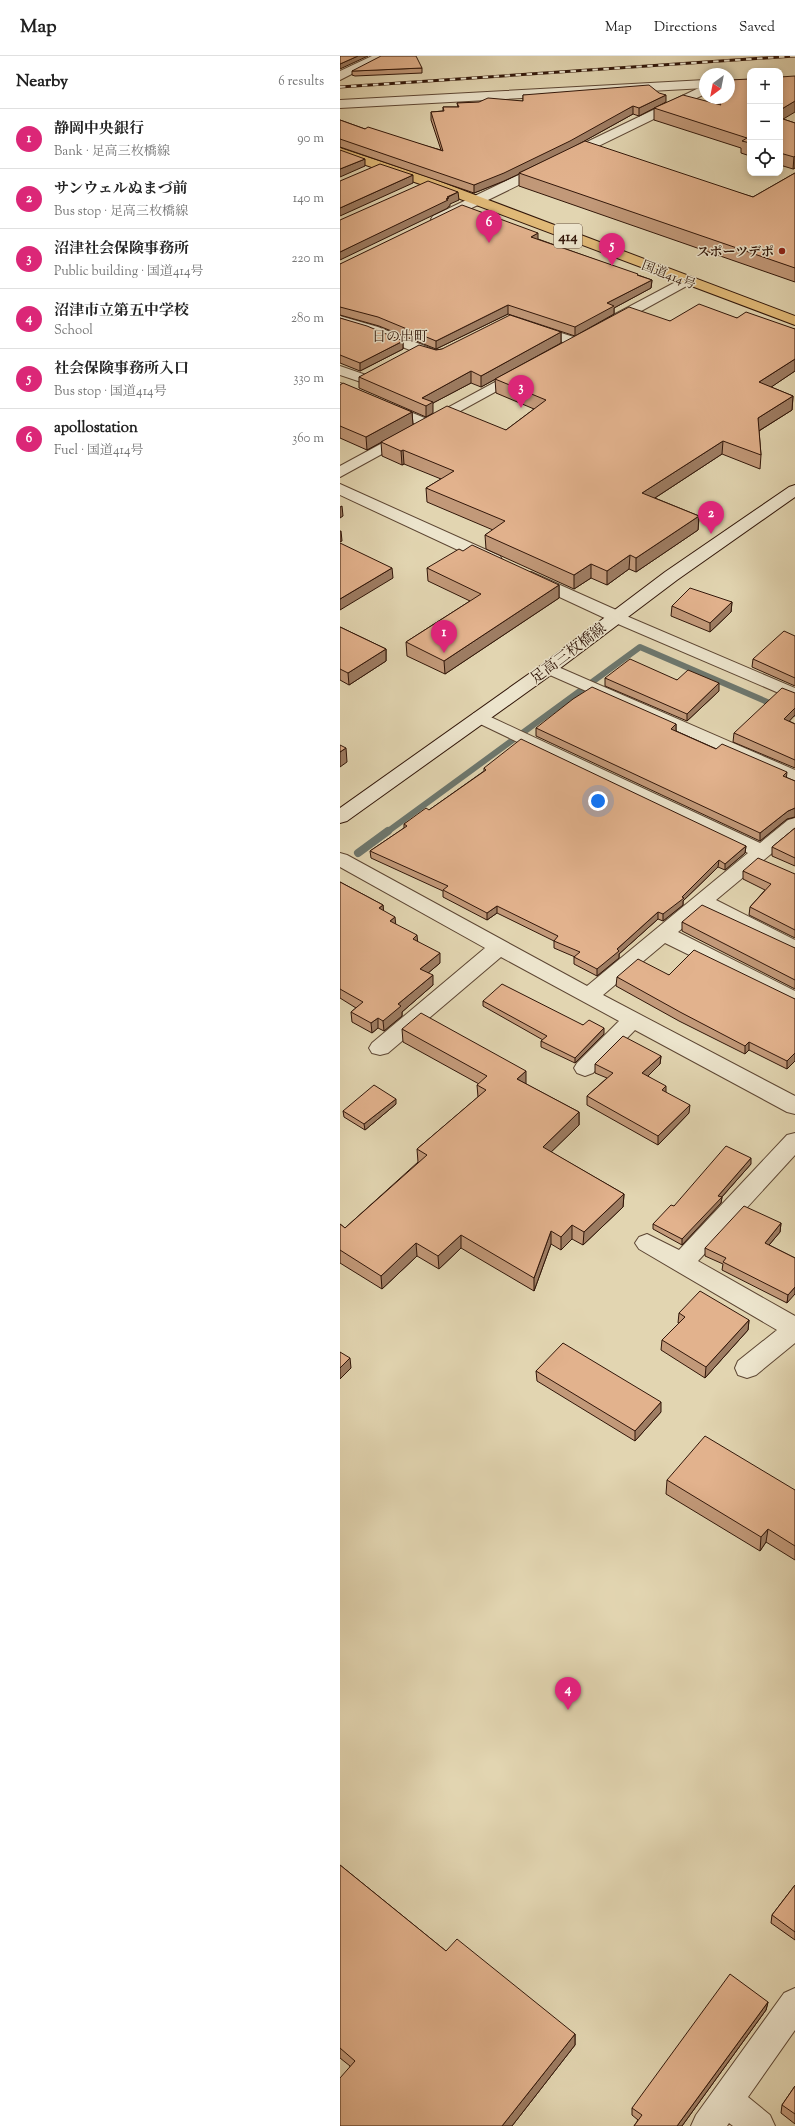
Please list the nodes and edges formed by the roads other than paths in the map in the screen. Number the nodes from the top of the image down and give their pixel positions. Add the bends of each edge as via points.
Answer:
1 (381, 56) edge
2 (340, 76) edge
3 (699, 84) edge
4 (699, 92) edge
5 (340, 104) edge
6 (340, 152) edge
7 (379, 166) junction
8 (359, 175) edge
9 (428, 182) junction
10 (414, 189) edge
11 (475, 201) junction
12 (425, 225) edge
13 (687, 280) junction
14 (340, 320) edge
15 (795, 321) edge
16 (516, 322) edge
17 (575, 342) junction
18 (457, 346) edge
19 (418, 349) junction
20 (555, 353) edge
21 (399, 358) edge
22 (535, 364) edge
23 (340, 370) edge
24 (342, 387) edge
25 (427, 424) junction
26 (340, 472) edge
27 (340, 489) edge
28 (795, 490) edge
29 (617, 616) junction
30 (549, 668) junction
31 (795, 695) edge
32 (480, 717) junction
33 (795, 777) edge
34 (340, 817) edge
35 (795, 824) edge
36 (340, 859) edge
37 (765, 859) junction
38 (702, 901) junction
39 (663, 933) junction
40 (499, 947) junction
41 (795, 949) edge
42 (588, 996) junction
43 (795, 1000) edge
44 (633, 1020) junction
45 (380, 1048) dead end
46 (585, 1068) dead end
47 (795, 1106) edge
48 (795, 1141) edge
49 (646, 1243) dead end
50 (682, 1263) junction
51 (795, 1329) edge
52 (747, 1368) dead end
53 (795, 2004) edge
54 (726, 2100) junction
55 (707, 2126) edge
56 (759, 2126) edge

1 - 2 street
3 - 5 street
4 - 11 street
6 - 7 highway, 国道414号 / 414
7 - 8 street
7 - 9 highway, 国道414号 / 414
9 - 10 street
9 - 11 highway, 国道414号 / 414
11 - 12 street
11 - 13 highway, 国道414号 / 414
13 - 15 highway, 国道414号 / 414
13 - 17 street
14 - 19 street
16 - 17 street
17 - 20 street
18 - 19 street via 437,356
19 - 21 street
22 - 25 street
23 - 24 street via 367,375
24 - 25 street
25 - 26 street
27 - 29 street
28 - 29 street, 足高三枚橋線
29 - 30 street, 足高三枚橋線
29 - 31 street
30 - 32 street, 足高三枚橋線
30 - 33 street
32 - 34 street, 足高三枚橋線
32 - 37 street
35 - 37 street
36 - 40 street
37 - 38 street
38 - 39 street
38 - 41 street
39 - 42 street
39 - 43 street
40 - 42 street
40 - 45 street
42 - 44 street
44 - 46 street
44 - 47 street
48 - 50 street
49 - 50 street
50 - 51 street
51 - 52 street
53 - 54 street
54 - 55 street
54 - 56 street

